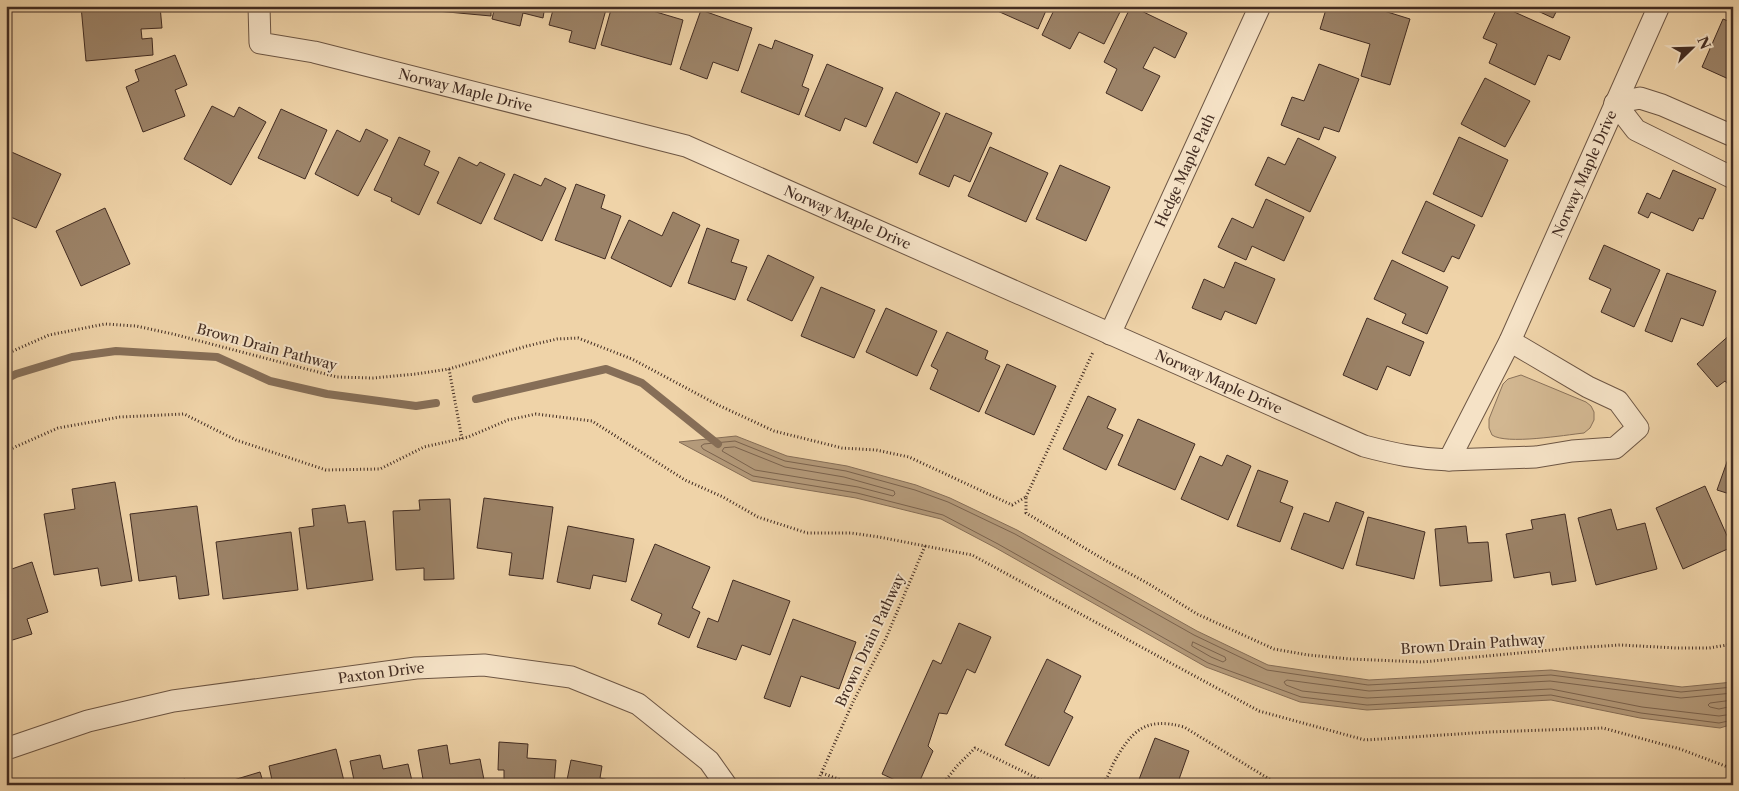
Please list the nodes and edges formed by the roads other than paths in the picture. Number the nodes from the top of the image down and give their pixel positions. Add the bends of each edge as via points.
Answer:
1 (259, 6) edge
2 (1260, 6) edge
3 (1659, 6) edge
4 (1615, 103) junction
5 (1733, 136) edge
6 (1733, 178) edge
7 (1106, 333) junction
8 (1510, 341) junction
9 (1449, 460) junction
10 (6, 749) edge
11 (726, 785) edge

1 - 7 street, Norway Maple Drive via 260,43 314,52 686,146
2 - 7 street, Hedge Maple Path
3 - 4 street, Norway Maple Drive
4 - 5 street via 1640,98
4 - 6 street via 1636,130
4 - 8 street, Norway Maple Drive
7 - 9 street, Norway Maple Drive via 1364,446 1396,455
8 - 9 street, Norway Maple Drive
8 - 9 street, Norway Maple Drive via 1618,401 1638,428 1615,448 1536,457
10 - 11 street, Paxton Drive via 88,721 173,700 416,668 484,665 572,677 638,704 709,761

